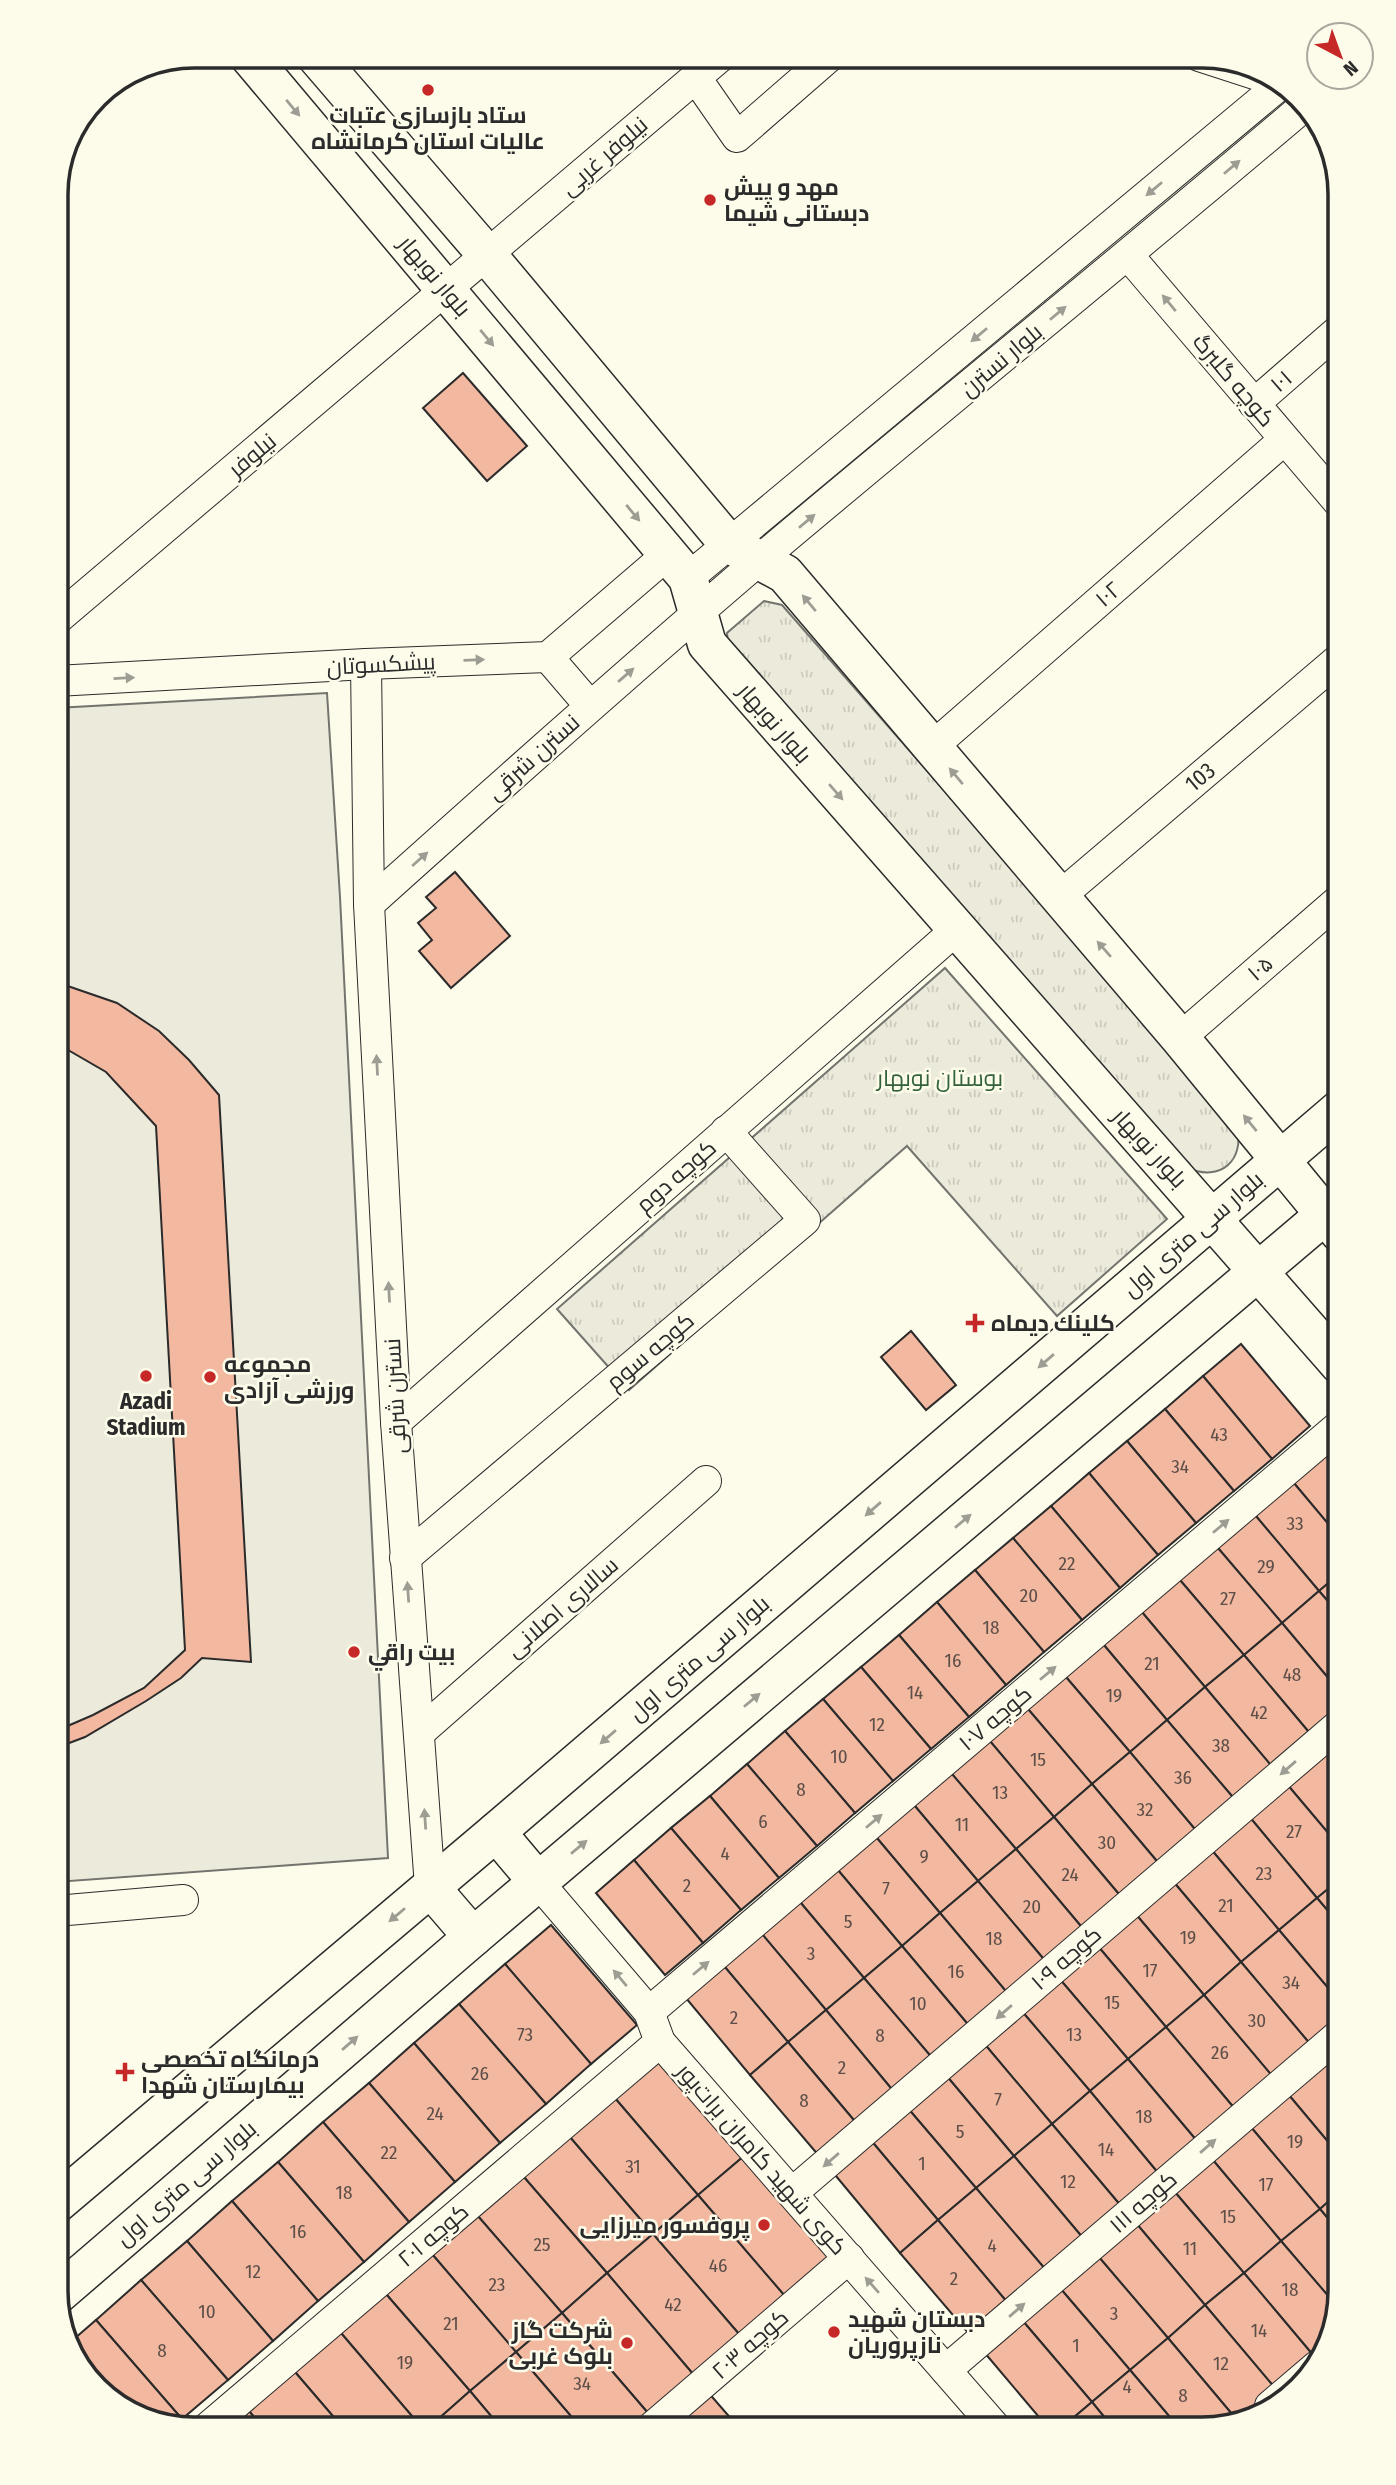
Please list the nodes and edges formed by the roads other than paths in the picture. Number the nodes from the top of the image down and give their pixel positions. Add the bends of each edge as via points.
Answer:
1 (259, 68) edge
2 (326, 68) edge
3 (707, 69) edge
4 (816, 69) edge
5 (696, 78) junction
6 (1274, 90) edge
7 (1297, 112) edge
8 (1128, 255) junction
9 (488, 256) junction
10 (447, 290) junction
11 (1328, 339) edge
12 (1254, 404) junction
13 (1284, 440) junction
14 (1328, 490) edge
15 (743, 552) junction
16 (685, 582) junction
17 (69, 609) edge
18 (548, 657) junction
19 (366, 664) junction
20 (1328, 668) edge
21 (69, 680) edge
22 (590, 706) junction
23 (932, 747) junction
24 (1059, 897) junction
25 (369, 904) junction
26 (1328, 909) edge
27 (956, 930) junction
28 (1180, 1038) junction
29 (1328, 1119) edge
30 (726, 1131) junction
31 (1280, 1160) junction
32 (1328, 1209) edge
33 (1212, 1218) junction
34 (1328, 1221) edge
35 (1259, 1271) junction
36 (1328, 1350) edge
37 (396, 1422) junction
38 (1328, 1434) edge
39 (706, 1481) dead end
40 (405, 1558) junction
41 (419, 1733) junction
42 (1328, 1734) edge
43 (496, 1832) junction
44 (538, 1881) junction
45 (430, 1887) junction
46 (183, 1900) dead end
47 (68, 1910) edge
48 (472, 1937) junction
49 (649, 2012) junction
50 (660, 2042) junction
51 (1328, 2044) edge
52 (792, 2193) junction
53 (68, 2194) edge
54 (849, 2258) junction
55 (68, 2286) edge
56 (947, 2370) junction
57 (221, 2416) edge
58 (665, 2416) edge
59 (987, 2417) edge

1 -> 10 main road, بلوار نوبهار
2 - 9 main road
3 - 5 street, نیلوفر غربی
4 - 5 street via 737,138
5 - 9 street, نیلوفر غربی
6 -> 15 street, بلوار نسترن
8 -> 7 street, بلوار نسترن
12 -> 8 street, کوچه گلبرگ
15 -> 8 street, بلوار نسترن
9 - 10 street, نیلوفر غربی
9 - 15 main road
10 -> 16 main road, بلوار نوبهار
10 - 17 street, نیلوفر
11 - 12 street, ۱۰۱
12 - 13 street, کوچه گلبرگ
13 - 14 street, کوچه گلبرگ
13 - 23 street, ۱۰۲
15 - 16 street, بلوار نسترن
23 -> 15 main road via 785,575
16 - 18 street
22 -> 16 street, نسترن شرقی
16 -> 27 main road, بلوار نوبهار via 707,644
19 -> 18 street, پیشکسوتان
18 - 22 street
21 -> 19 street, پیشکسوتان
19 - 25 street, نسترن شرقی
20 - 24 street, 103
25 -> 22 street, نسترن شرقی
24 -> 23 main road
28 -> 24 main road
37 -> 25 street, نسترن شرقی
26 - 28 street, ۱۰۵
27 - 30 street, کوچه دوم
27 - 33 main road, بلوار نوبهار
31 -> 28 main road
29 - 31 main road, بلوار سی متری اول
30 - 37 street, کوچه دوم
30 - 40 street, کوچه سوم via 805,1220
31 - 32 main road
31 - 33 main road, بلوار سی متری اول
33 - 35 main road, بلوار نوبهار
33 -> 43 main road, بلوار سی متری اول
34 - 35 main road, بلوار سی متری اول
35 - 36 main road, بلوار نوبهار
44 -> 35 main road, بلوار سی متری اول
37 - 40 street, نسترن شرقی
49 -> 38 street, کوچه ۱۰۷
39 - 41 street, سالاری اصلانی
41 -> 40 street, نسترن شرقی
45 -> 41 street, نسترن شرقی
42 -> 52 street, کوچه ۱۰۹
43 - 44 main road
43 - 45 main road, بلوار سی متری اول
44 - 48 main road, بلوار سی متری اول
49 -> 44 street, کوی شهید کامران برات‌پور
45 - 48 main road
45 -> 53 main road, بلوار سی متری اول
46 - 47 street
55 -> 48 main road, بلوار سی متری اول
49 - 50 street, کوی شهید کامران برات‌پور
50 - 52 street, کوی شهید کامران برات‌پور
50 - 57 street, کوچه ۲۰۱
56 -> 51 street, کوچه ۱۱۱
52 - 54 street, کوی شهید کامران برات‌پور
56 -> 54 street, کوی شهید کامران برات‌پور
54 - 58 street, کوچه ۲۰۳
56 - 59 street, کوی شهید کامران برات‌پور

